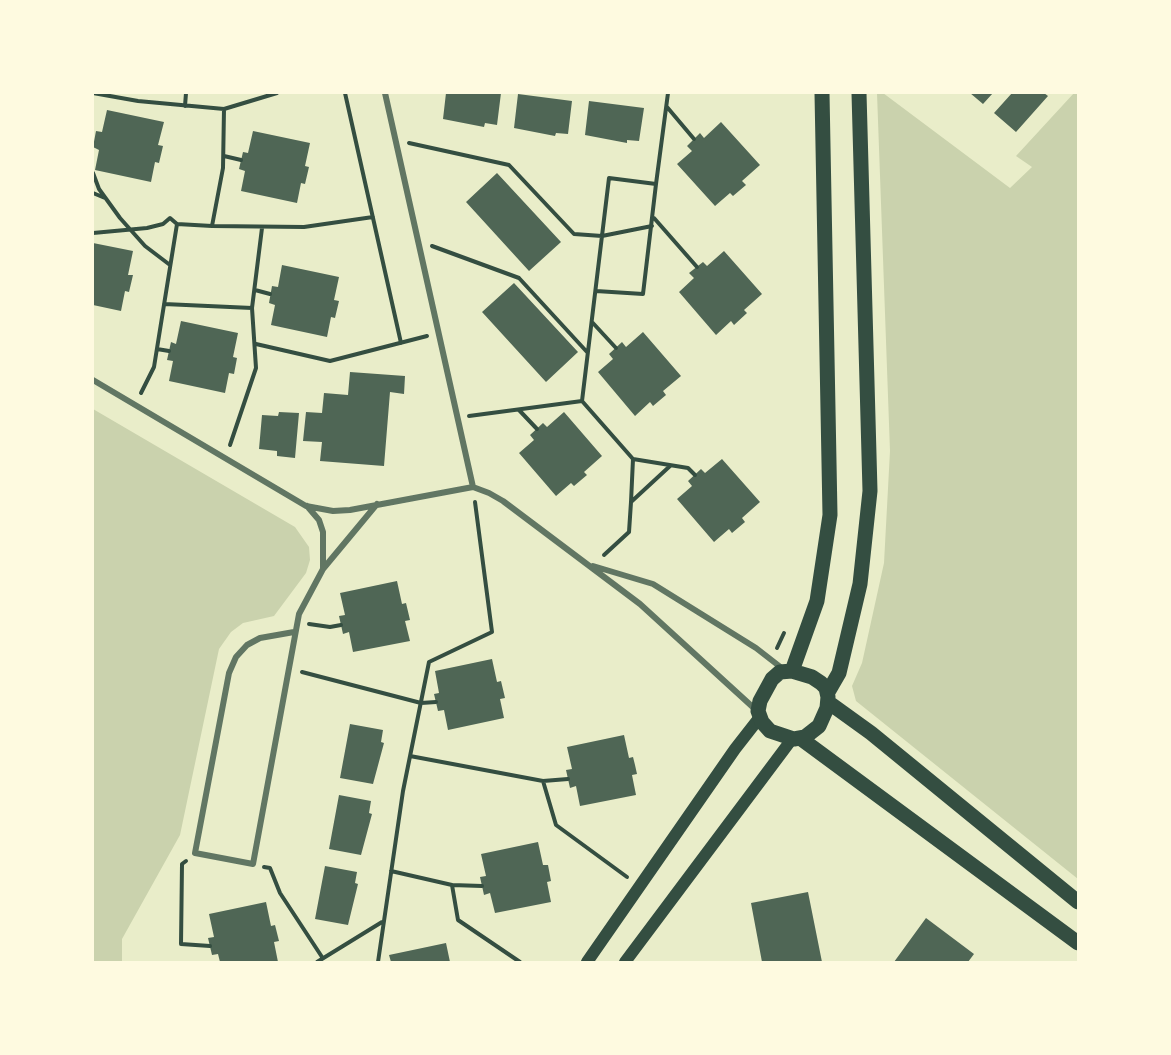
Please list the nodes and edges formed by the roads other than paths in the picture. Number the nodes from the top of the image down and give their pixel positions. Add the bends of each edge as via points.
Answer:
1 (385, 93) edge
2 (822, 93) edge
3 (859, 93) edge
4 (93, 380) edge
5 (473, 487) junction
6 (378, 504) junction
7 (306, 506) junction
8 (590, 565) junction
9 (323, 569) junction
10 (294, 632) junction
11 (789, 671) junction
12 (828, 697) junction
13 (759, 714) junction
14 (796, 738) junction
15 (1078, 902) edge
16 (1078, 943) edge
17 (588, 962) edge
18 (625, 962) edge

1 - 5 street
2 - 11 main road via 830,515 817,601
3 - 12 main road via 870,490 860,584 839,673
4 - 7 street
5 - 6 street
5 - 8 street via 503,501
6 - 7 street via 333,511
6 - 9 street
7 - 9 street via 319,520 323,532
8 - 11 street via 653,584
8 - 13 street via 640,604
9 - 10 street
10 - 10 street via 253,864 195,853 229,673 236,657 260,638
11 - 12 main road via 812,676
11 - 13 main road via 772,679 760,701
12 - 14 main road via 819,726
12 - 15 main road
13 - 14 main road via 770,731
13 - 17 main road
14 - 16 main road
14 - 18 main road

